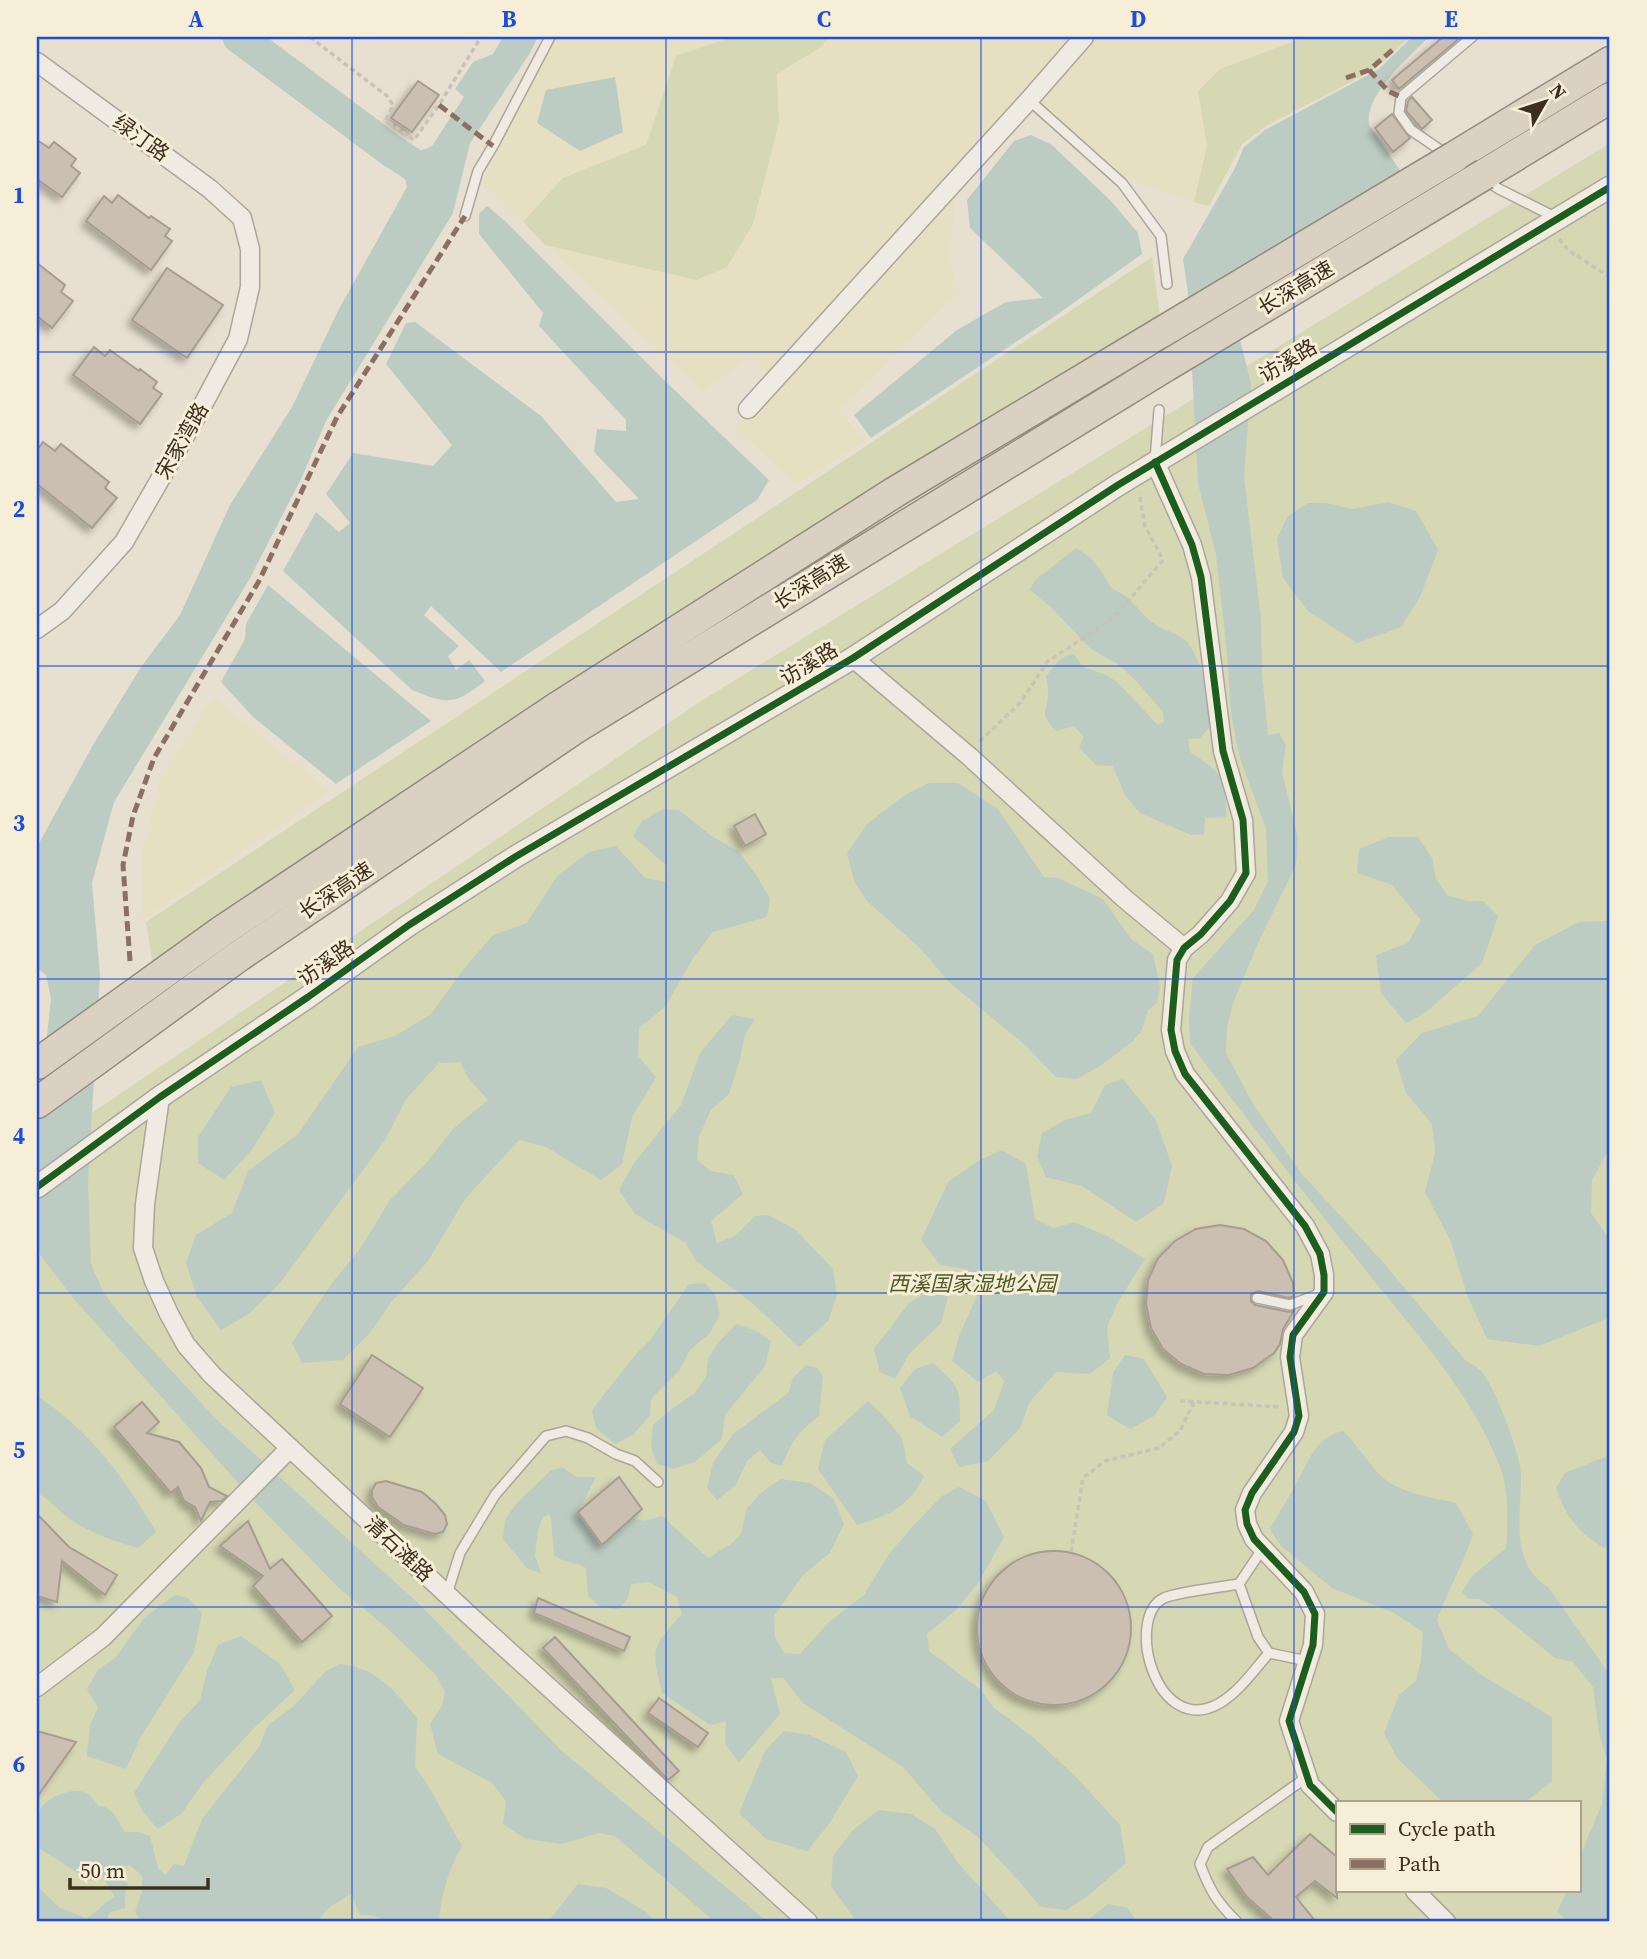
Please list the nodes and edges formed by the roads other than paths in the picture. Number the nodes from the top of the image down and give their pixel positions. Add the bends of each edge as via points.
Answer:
1 (550, 37) edge
2 (1084, 37) edge
3 (1472, 37) edge
4 (37, 62) edge
5 (1610, 62) edge
6 (1610, 98) edge
7 (1029, 100) junction
8 (1466, 165) junction
9 (1610, 187) edge
10 (465, 216) dead end
11 (242, 218) joint
12 (1552, 221) junction
13 (1167, 284) dead end
14 (748, 408) dead end
15 (1159, 410) dead end
16 (1155, 462) junction
17 (37, 629) edge
18 (853, 658) junction
19 (1184, 948) junction
20 (37, 1064) edge
21 (160, 1097) junction
22 (37, 1103) edge
23 (37, 1187) edge
24 (1324, 1292) junction
25 (1257, 1298) dead end
26 (290, 1448) junction
27 (658, 1482) dead end
28 (1263, 1548) junction
29 (1239, 1584) junction
30 (447, 1594) junction
31 (1269, 1653) junction
32 (1307, 1661) junction
33 (37, 1688) edge
34 (1307, 1777) junction
35 (1336, 1811) edge
36 (1416, 1892) edge
37 (808, 1922) edge
38 (1237, 1922) edge
39 (1446, 1922) edge

1 - 10 lane via 478,171
2 - 7 street
3 - 8 lane via 1401,97 1399,113 1411,130
4 - 11 street, 绿汀路 via 210,189
5 - 8 highway, 长深高速
6 - 8 highway, 长深高速
7 - 13 lane via 1122,183 1161,236
7 - 14 street
8 - 12 lane
8 - 20 highway, 长深高速, bridge via 1162,332 895,492 569,700 222,931
8 - 22 highway, 长深高速, bridge via 1166,366 574,729 239,956
9 - 12 street, 访溪路
11 - 17 street, 宋家湾路 via 250,249 250,287 238,339 124,542 62,611
12 - 16 street, 访溪路
15 - 16 lane
16 - 18 street, 访溪路
16 - 19 street via 1192,545 1201,577 1223,751 1243,820 1246,873 1230,901
18 - 19 street
18 - 21 street, 访溪路 via 515,857
19 - 24 street via 1177,960 1171,1030 1175,1051 1185,1074 1305,1226 1320,1254
21 - 23 street, 访溪路
21 - 26 street, 清石滩路 via 143,1248 154,1281 186,1345
24 - 25 lane via 1290,1305
24 - 28 street via 1293,1335 1290,1357 1299,1416 1294,1432 1245,1510 1254,1539
26 - 30 street, 清石滩路
26 - 33 street via 103,1637
27 - 30 lane via 635,1461 588,1438 566,1431 547,1436 495,1495 460,1553
28 - 29 lane
28 - 32 street via 1304,1592 1315,1614
29 - 31 lane via 1258,1637
29 - 31 lane via 1165,1598 1154,1606 1147,1646 1152,1672 1164,1693 1182,1707 1203,1710 1222,1702
30 - 37 street, 清石滩路
31 - 32 lane
32 - 34 street via 1289,1721
34 - 35 street
34 - 38 lane via 1208,1847 1200,1864 1206,1881 1216,1902
36 - 39 street

